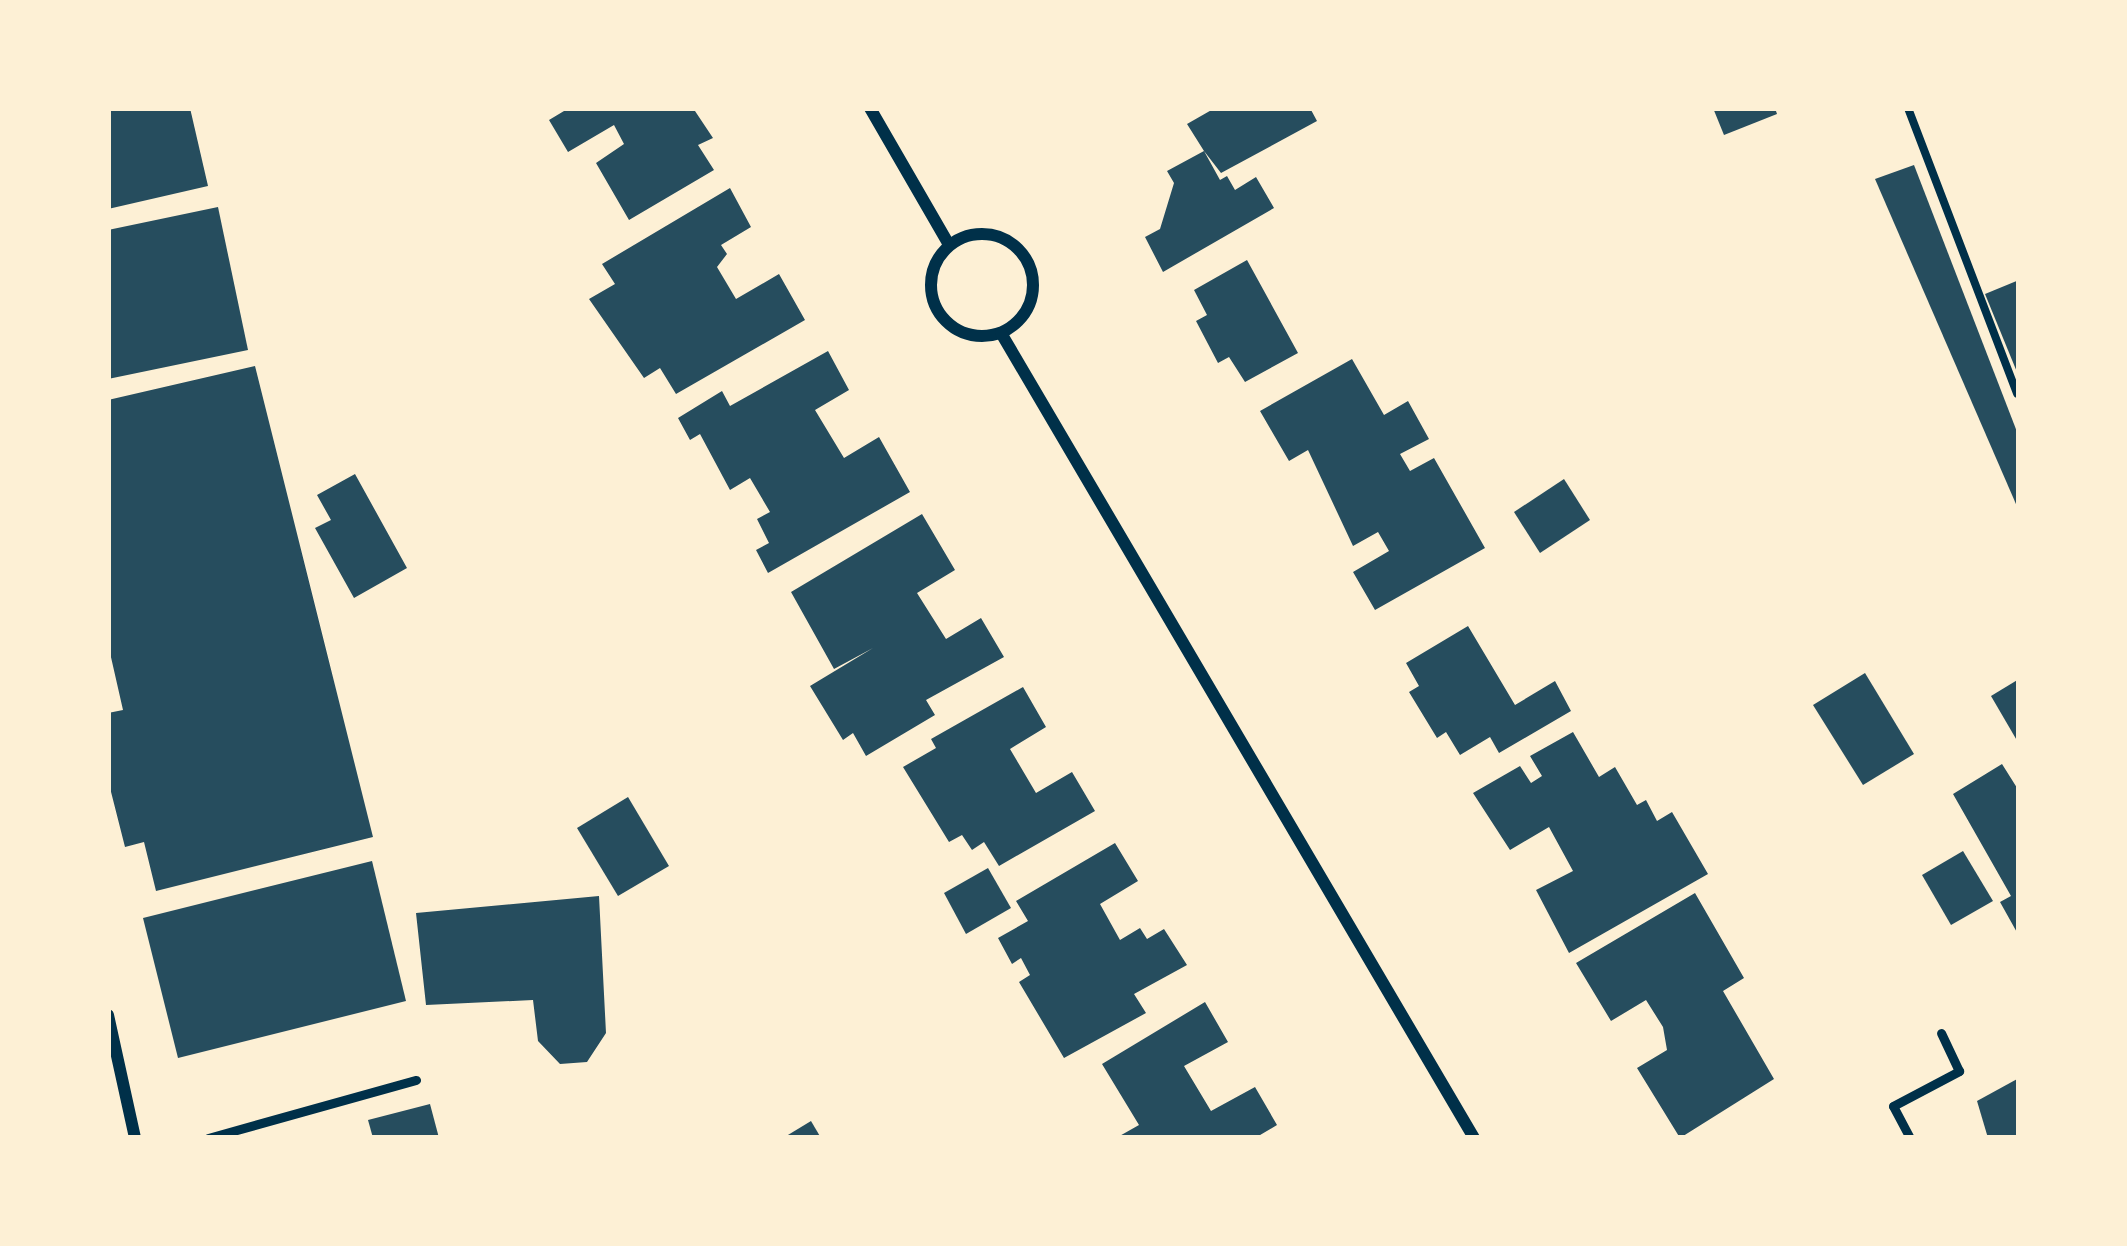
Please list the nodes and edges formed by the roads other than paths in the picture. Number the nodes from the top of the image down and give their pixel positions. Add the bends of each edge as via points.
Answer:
1 (870, 108) edge
2 (949, 245) junction
3 (1001, 333) junction
4 (108, 1015) edge
5 (1941, 1034) dead end
6 (416, 1080) dead end
7 (135, 1138) edge
8 (208, 1138) edge
9 (1474, 1138) edge
10 (1910, 1138) edge

1 - 2 street
2 - 3 street via 933,272 934,304 954,328
2 - 3 street via 982,233 1026,259 1027,310
3 - 9 street
4 - 7 street
5 - 10 lane via 1959,1071 1894,1106
6 - 8 lane

